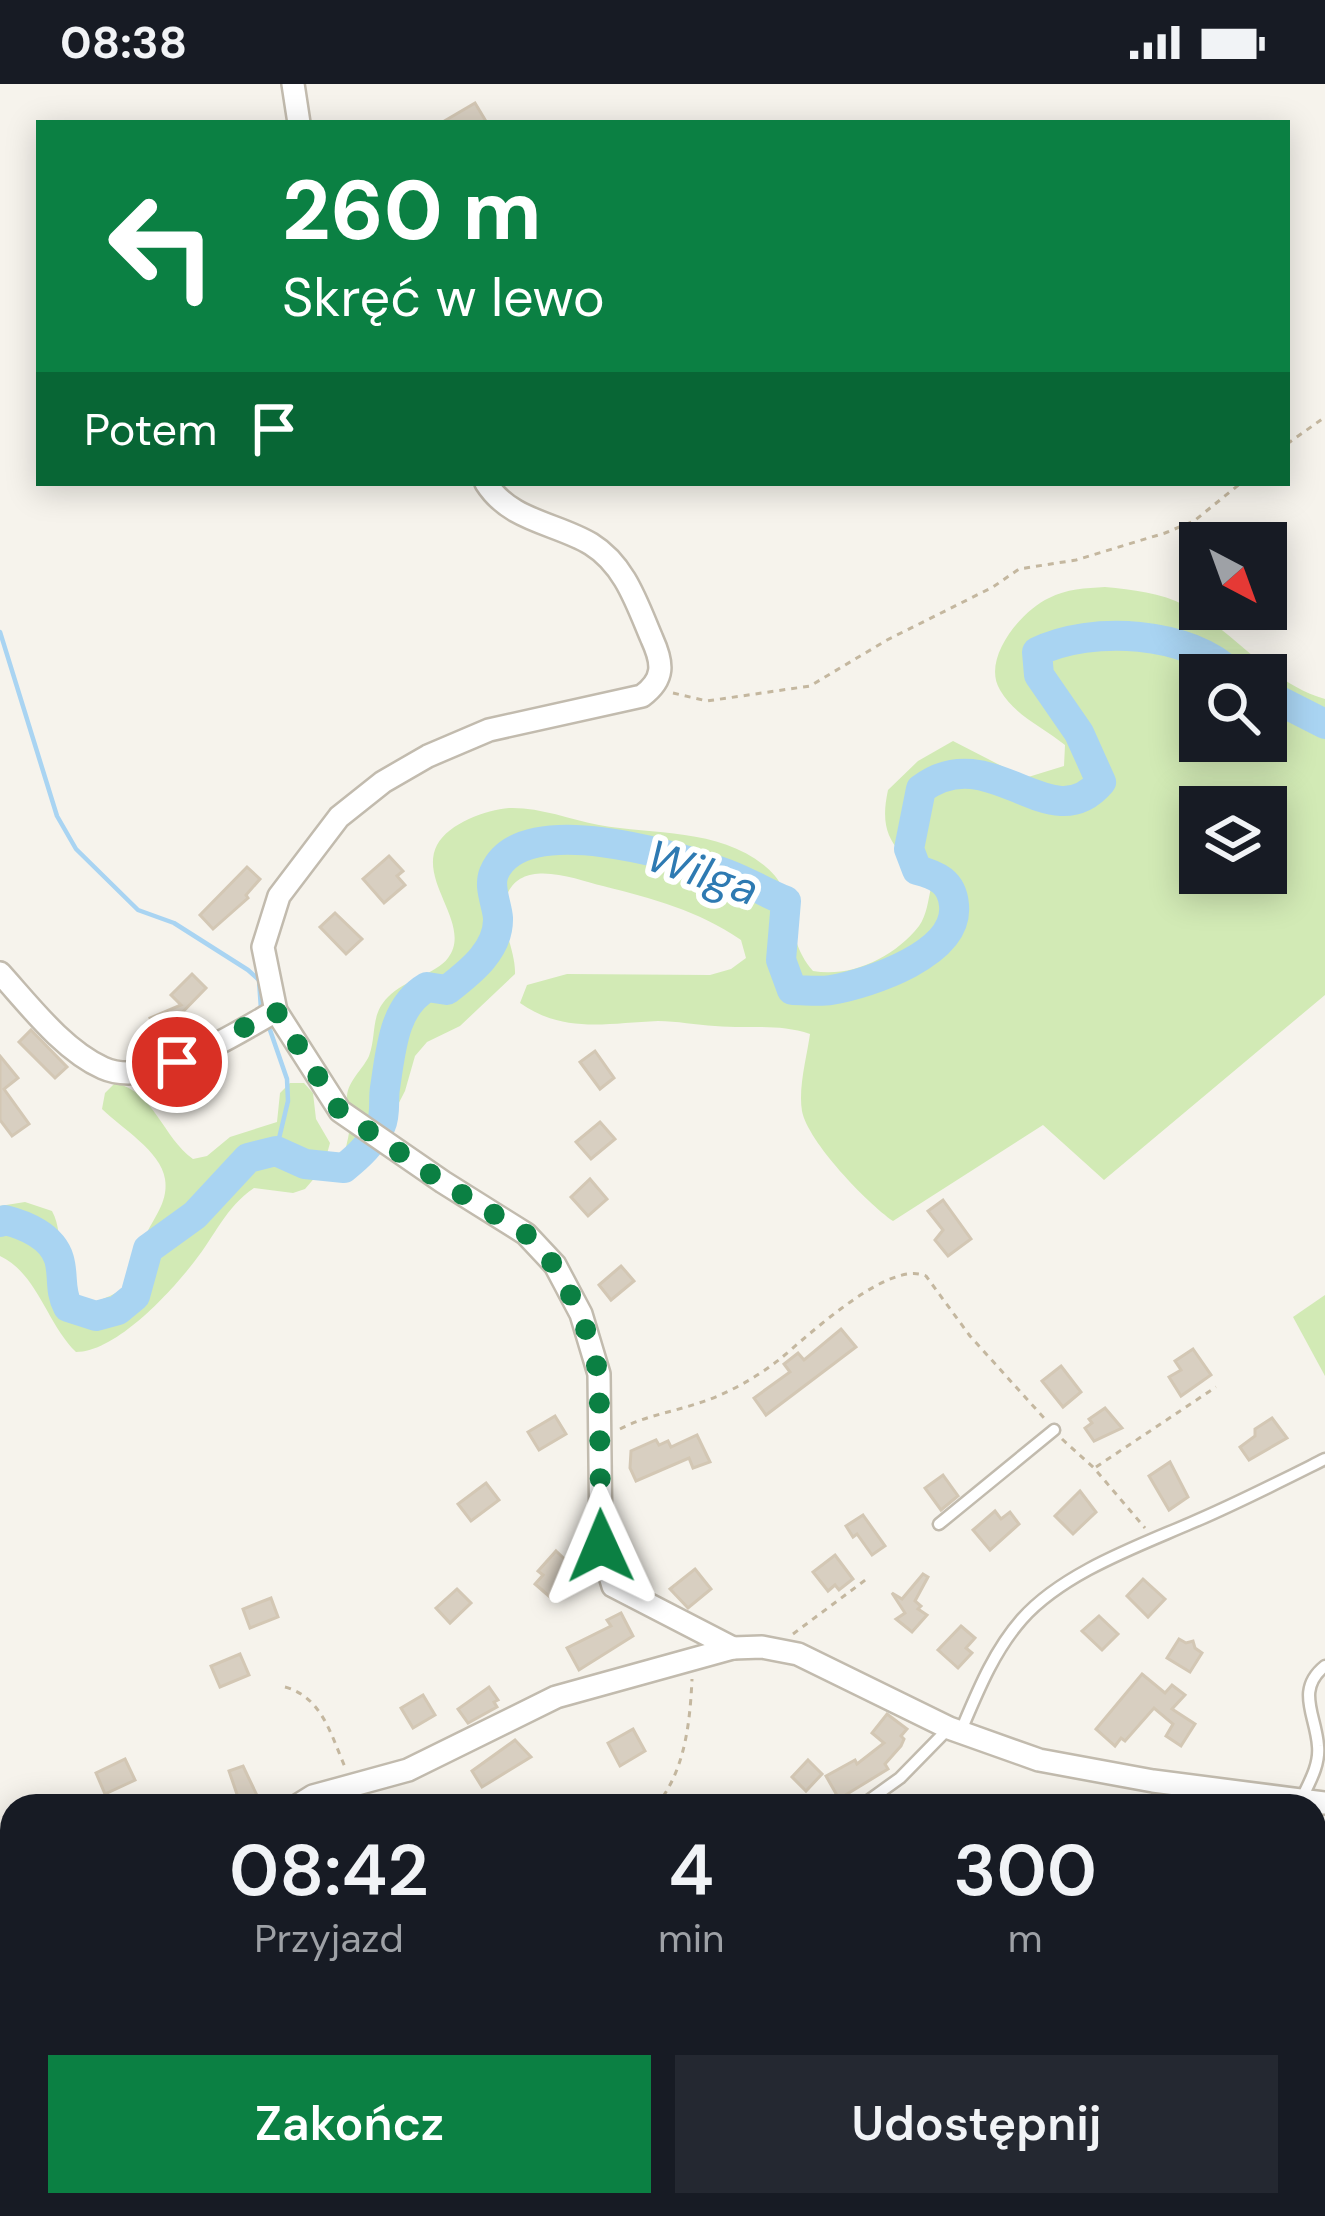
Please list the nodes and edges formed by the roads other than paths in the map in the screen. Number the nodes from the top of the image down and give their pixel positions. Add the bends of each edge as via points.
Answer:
1 (293, 84) edge
2 (299, 120) edge
3 (488, 486) edge
4 (0, 973) edge
5 (276, 1011) junction
6 (1054, 1430) road end
7 (1325, 1459) edge
8 (939, 1524) dead end
9 (733, 1648) junction
10 (1325, 1666) edge
11 (954, 1731) junction
12 (320, 1794) edge
13 (878, 1794) edge
14 (1254, 1794) edge
15 (1304, 1794) edge

1 - 2 street
3 - 5 street via 529,520 591,544 615,564 657,650 657,686 489,730 382,782 339,817 268,921 263,947
4 - 5 street via 72,1046 121,1073 177,1062
5 - 9 street via 340,1111 526,1234 554,1265 581,1314 599,1374 601,1546 613,1586
6 - 8 lane
7 - 11 lane via 1126,1549 1025,1615
9 - 11 street via 798,1654
9 - 12 street via 556,1697 408,1770
10 - 15 lane via 1309,1688 1318,1747
11 - 13 lane
11 - 14 street via 1039,1760

